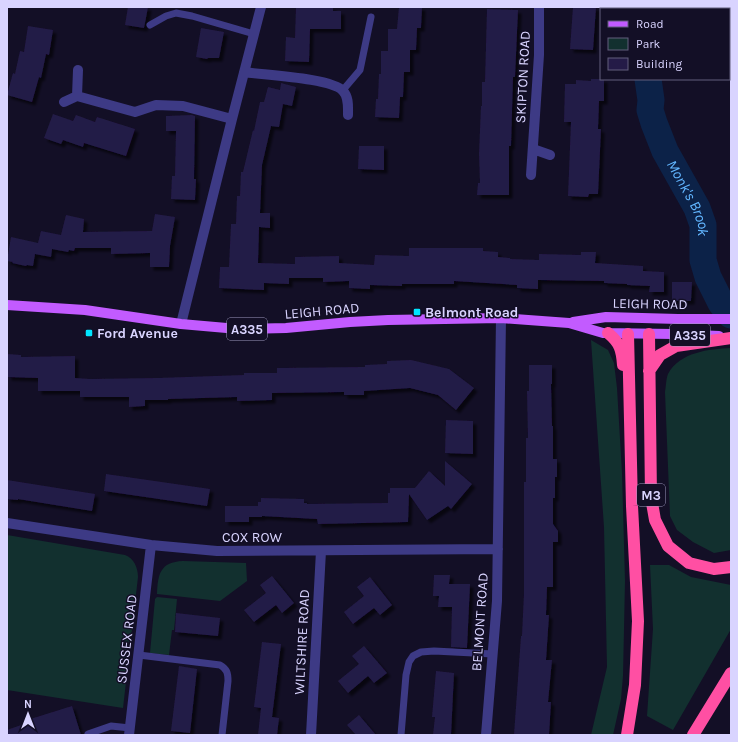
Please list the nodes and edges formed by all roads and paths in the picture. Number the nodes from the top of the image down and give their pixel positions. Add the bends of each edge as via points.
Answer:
1 (261, 7) edge
2 (539, 7) edge
3 (371, 17) dead end
4 (150, 25) dead end
5 (254, 34) junction
6 (78, 70) dead end
7 (244, 72) junction
8 (343, 90) junction
9 (77, 96) junction
10 (64, 102) dead end
11 (348, 115) dead end
12 (232, 119) junction
13 (533, 149) junction
14 (550, 154) dead end
15 (531, 175) dead end
16 (7, 305) edge
17 (500, 318) junction
18 (639, 318) junction
19 (731, 319) edge
20 (569, 323) junction
21 (181, 324) junction
22 (608, 333) junction
23 (628, 334) junction
24 (649, 334) junction
25 (731, 337) edge
26 (649, 371) junction
27 (632, 506) junction
28 (7, 523) edge
29 (151, 546) junction
30 (498, 549) junction
31 (321, 550) junction
32 (731, 567) edge
33 (493, 654) junction
34 (139, 655) junction
35 (731, 672) edge
36 (130, 731) edge
37 (88, 734) dead end
38 (222, 735) edge
39 (311, 735) edge
40 (400, 735) edge
41 (486, 735) edge
42 (627, 735) edge
43 (693, 735) edge

1 - 5 street
2 - 13 street, SKIPTON ROAD via 540,55
3 - 8 lane via 360,70
4 - 5 lane via 176,13
5 - 7 street
6 - 9 street
7 - 8 street via 283,75 328,84
7 - 12 street
8 - 11 street via 347,98
9 - 10 street
9 - 12 street via 136,112 156,105 183,106
12 - 21 street
13 - 14 street
13 - 15 street, SKIPTON ROAD
16 - 21 main road, LEIGH ROAD / A335 via 85,310
17 - 20 main road, LEIGH ROAD / A335
17 - 21 main road, LEIGH ROAD / A335 via 357,322 265,329
17 - 30 street, BELMONT ROAD
18 - 19 main road, LEIGH ROAD / A335
18 - 20 main road, LEIGH ROAD / A335 via 606,317
18 - 23 main road
18 - 24 main road
20 - 22 main road, LEIGH ROAD / A335
22 - 23 main road, LEIGH ROAD / A335
22 - 27 highway, M3 via 617,340 622,353
23 - 24 main road, LEIGH ROAD / A335
23 - 27 highway, M3
24 - 25 main road, LEIGH ROAD / A335
24 - 26 highway, M3
25 - 26 highway via 676,346 660,355
26 - 32 highway, M3 via 652,497 656,520 668,546 689,563 714,570
27 - 42 highway, M3 via 638,621 635,685
28 - 29 street, COX ROW
29 - 31 street, COX ROW via 217,551
29 - 34 street, SUSSEX ROAD
30 - 31 street, COX ROW
30 - 33 street, BELMONT ROAD
31 - 39 street, WILTSHIRE ROAD
33 - 40 lane via 434,651 421,652 413,656 406,675
33 - 41 street, BELMONT ROAD
34 - 36 street, SUSSEX ROAD
34 - 38 lane via 224,667 228,681
35 - 43 highway
36 - 37 lane via 111,726

